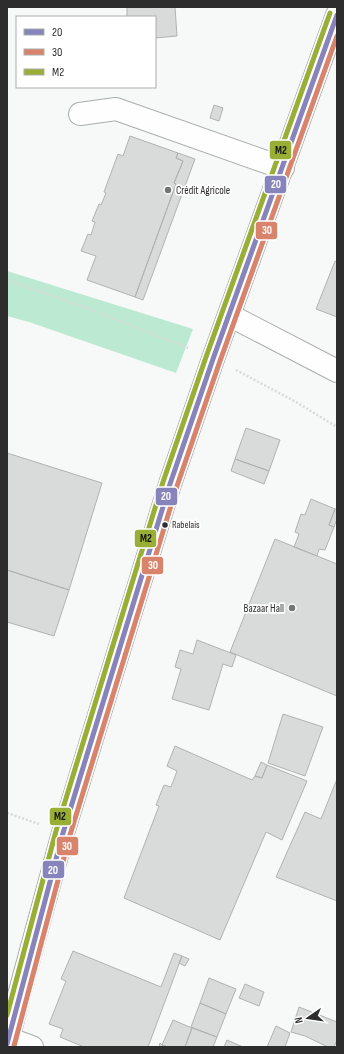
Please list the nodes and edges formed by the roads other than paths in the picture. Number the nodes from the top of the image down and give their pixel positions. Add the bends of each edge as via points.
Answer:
1 (337, 15) edge
2 (80, 114) dead end
3 (283, 168) junction
4 (229, 315) junction
5 (337, 371) edge
6 (7, 1040) edge
7 (32, 1047) edge

1 - 3 main road
2 - 3 main road via 116,109
3 - 4 main road
4 - 5 main road
4 - 6 main road via 170,484 67,818
6 - 7 main road

